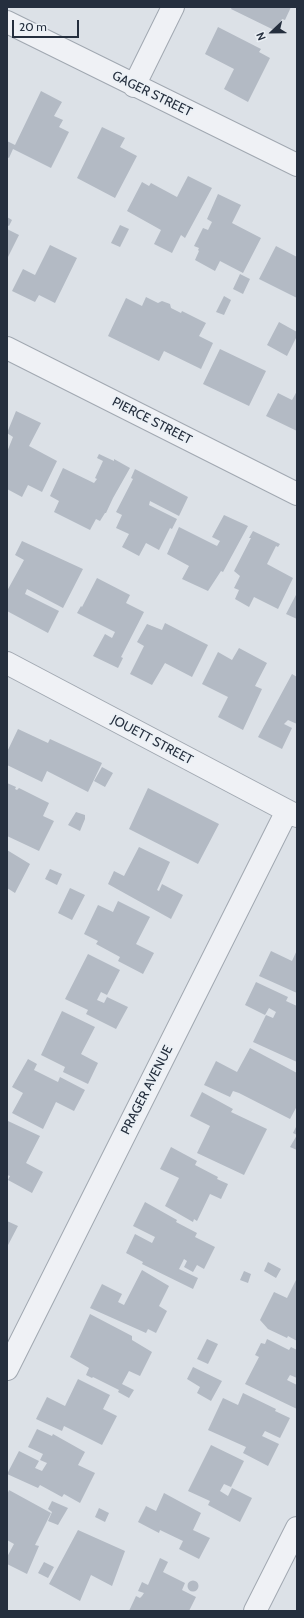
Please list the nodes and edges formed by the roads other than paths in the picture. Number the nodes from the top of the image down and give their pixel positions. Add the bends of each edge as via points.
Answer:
1 (173, 7) edge
2 (7, 22) edge
3 (134, 86) junction
4 (297, 165) edge
5 (7, 348) edge
6 (297, 494) edge
7 (7, 663) edge
8 (292, 813) edge
9 (7, 1369) edge
10 (297, 1528) edge
11 (255, 1611) edge

1 - 3 street
2 - 3 street, GAGER STREET
3 - 4 street, GAGER STREET
5 - 6 street, PIERCE STREET
7 - 8 street, JOUETT STREET
8 - 9 street, PRAGER AVENUE
10 - 11 street

